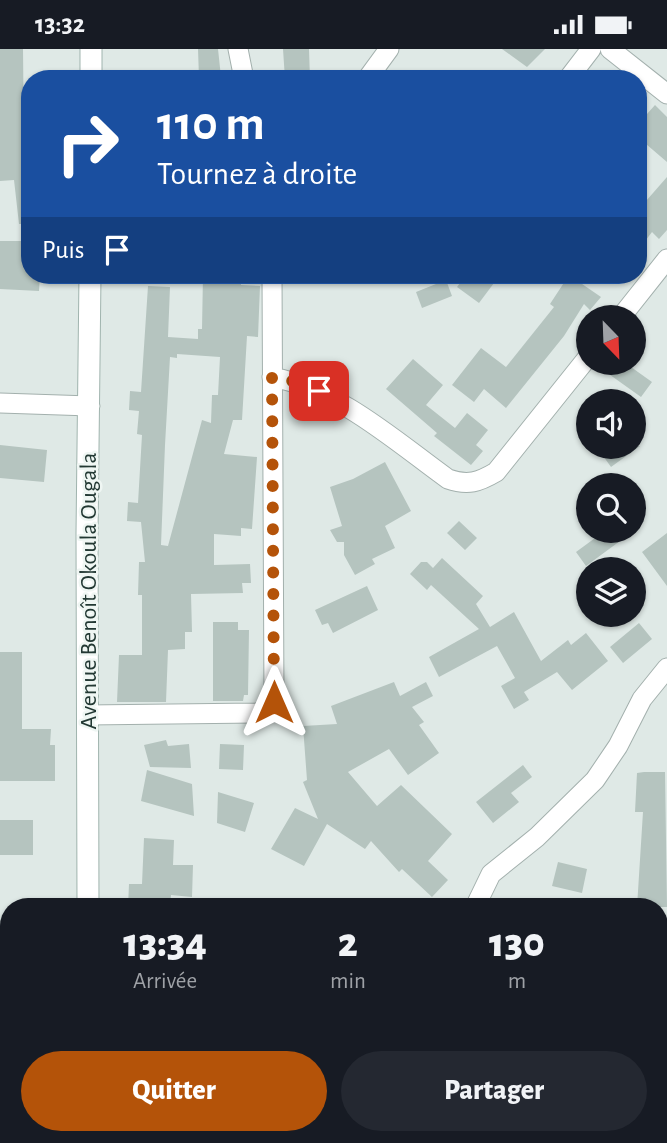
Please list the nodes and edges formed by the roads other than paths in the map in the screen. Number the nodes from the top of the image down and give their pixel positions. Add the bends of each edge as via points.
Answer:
1 (91, 49) edge
2 (238, 49) edge
3 (389, 49) edge
4 (591, 49) edge
5 (610, 49) edge
6 (91, 70) edge
7 (242, 70) edge
8 (374, 70) edge
9 (575, 70) edge
10 (637, 70) edge
11 (647, 78) edge
12 (667, 94) edge
13 (667, 259) edge
14 (90, 284) edge
15 (272, 284) edge
16 (631, 305) edge
17 (576, 373) edge
18 (272, 377) junction
19 (0, 403) edge
20 (90, 405) junction
21 (667, 667) edge
22 (87, 715) junction
23 (88, 898) edge
24 (479, 898) edge

1 - 6 street
2 - 7 street
3 - 8 street
4 - 9 street
5 - 10 street
11 - 12 street
13 - 16 street
14 - 20 street, Avenue Benoît Okoula Ougala
15 - 18 street
17 - 18 street via 496,472 465,485 448,479 335,399 303,383
18 - 22 street via 274,702 262,713
19 - 20 street
20 - 22 street, Avenue Benoît Okoula Ougala
21 - 24 street via 642,699 595,780 491,874
22 - 23 street, Avenue Benoît Okoula Ougala

